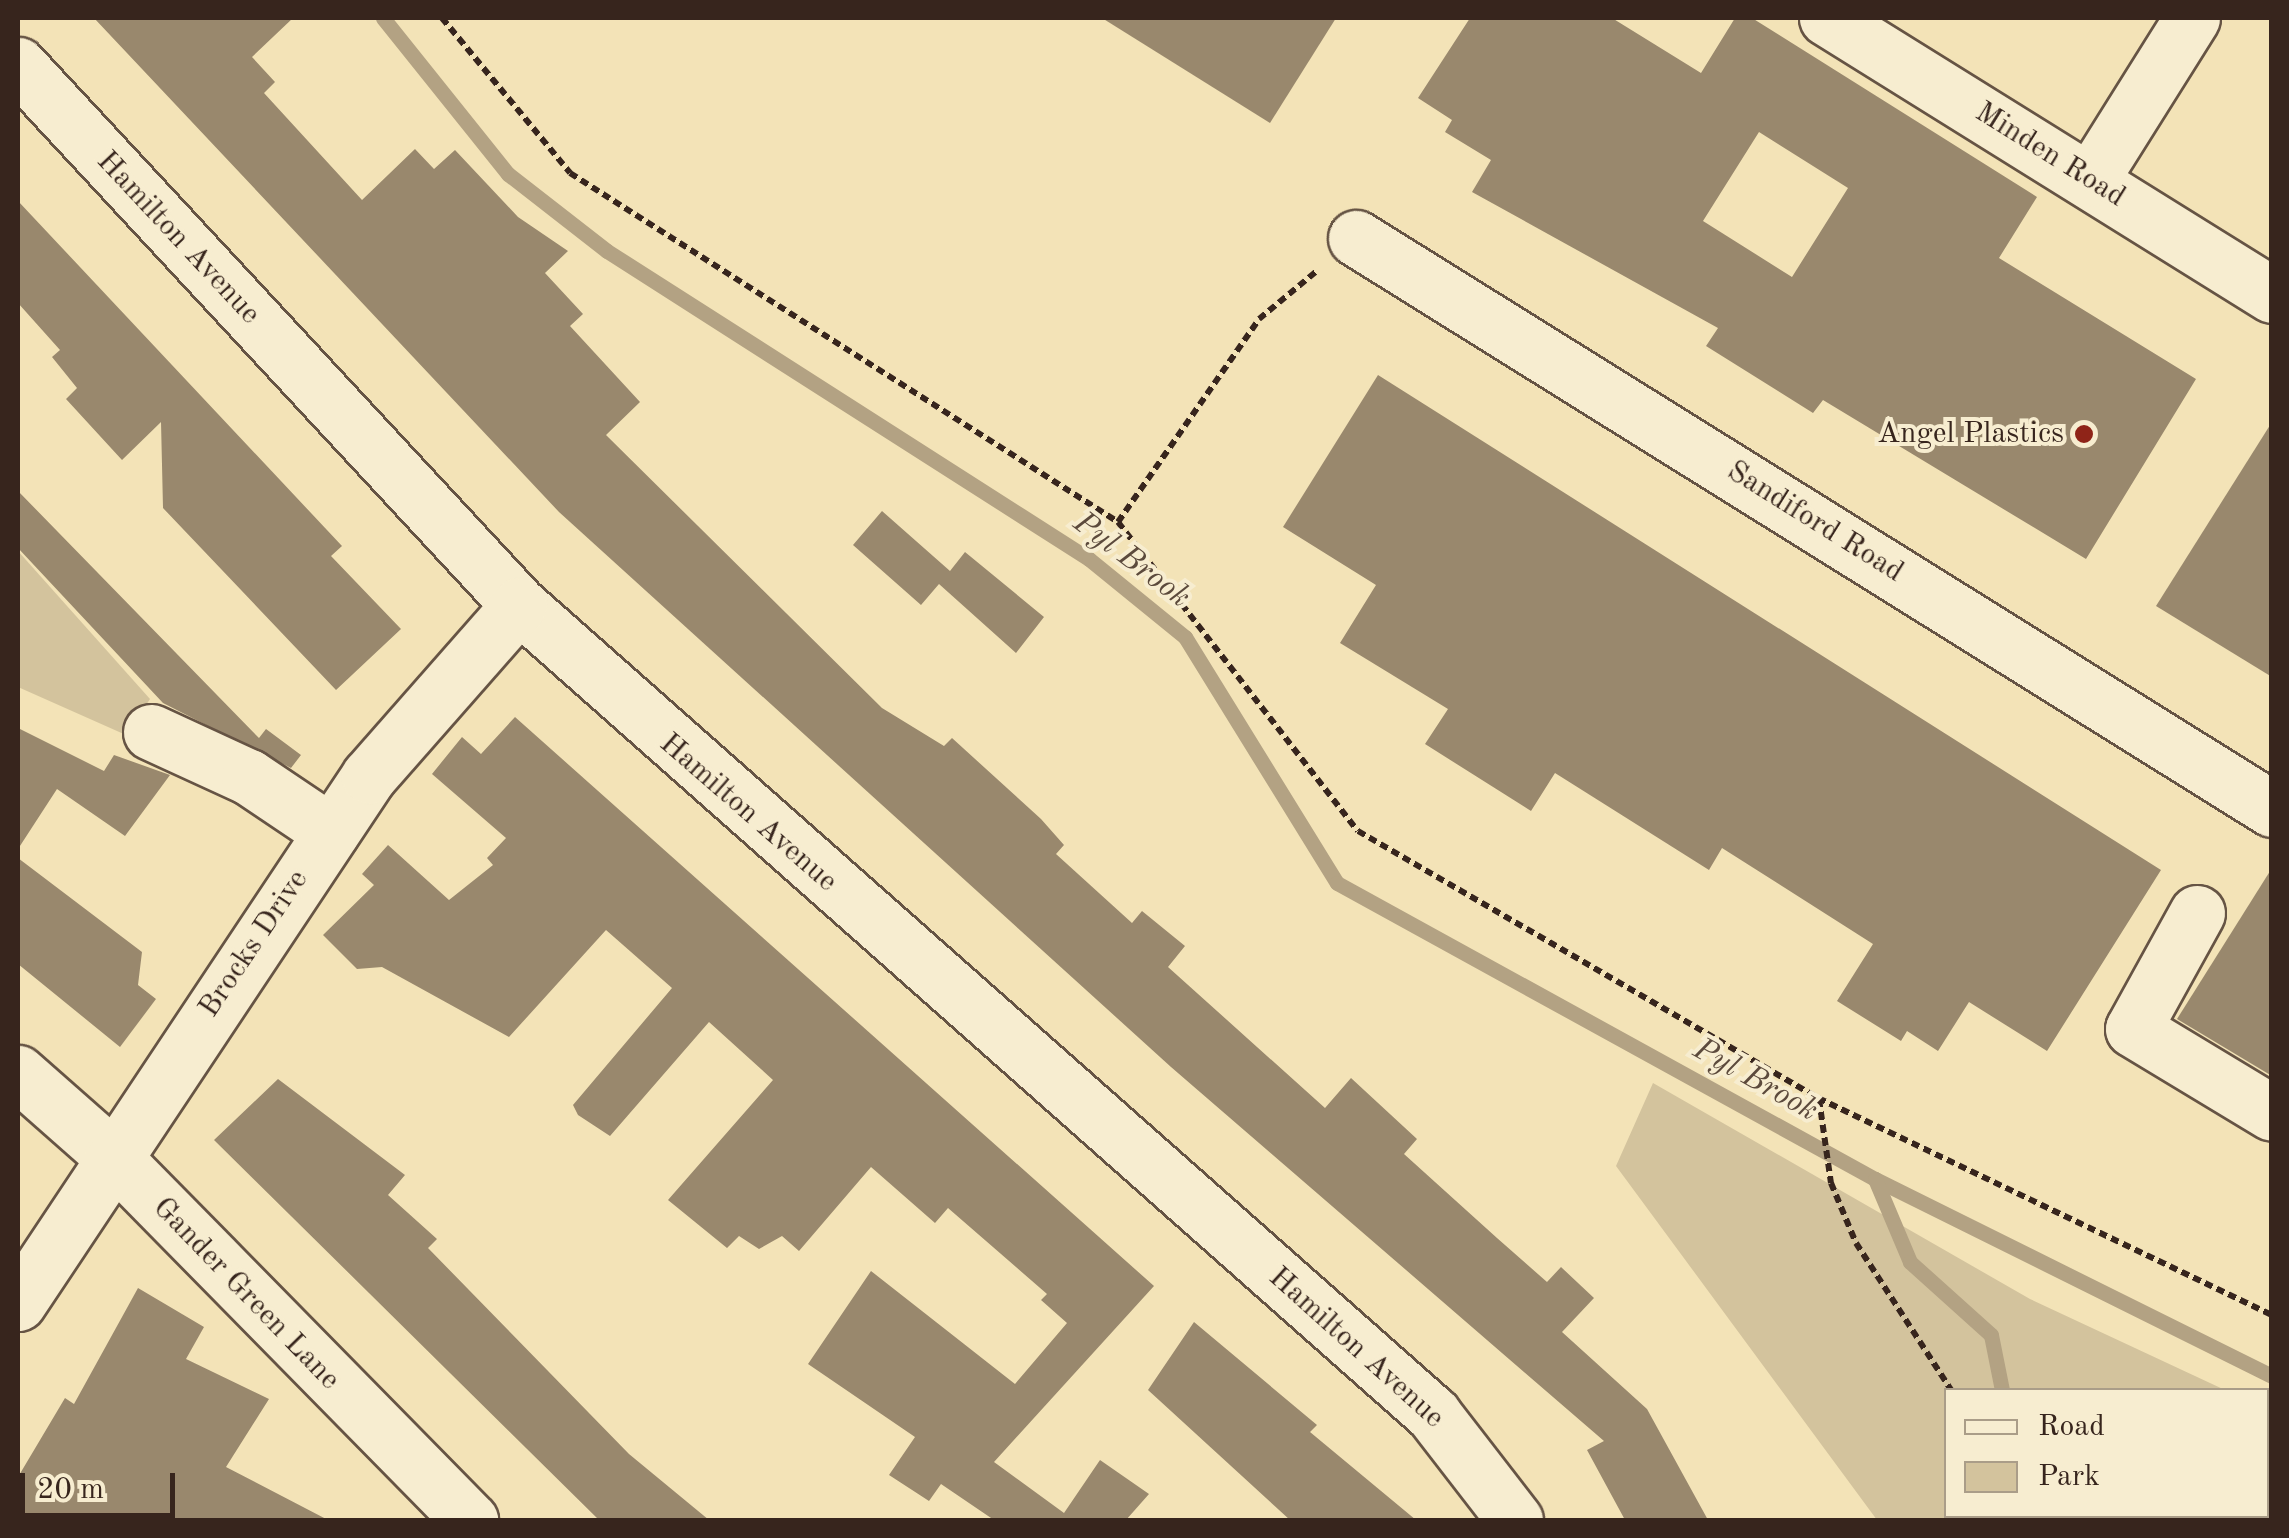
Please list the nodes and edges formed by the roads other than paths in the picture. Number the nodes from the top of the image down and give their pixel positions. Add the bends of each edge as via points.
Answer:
1 (1827, 18) edge
2 (2192, 18) edge
3 (18, 66) edge
4 (2090, 179) junction
5 (1356, 238) road end
6 (2272, 295) edge
7 (518, 605) junction
8 (151, 732) dead end
9 (2272, 809) edge
10 (331, 832) junction
11 (2197, 913) dead end
12 (18, 1074) edge
13 (2272, 1112) edge
14 (112, 1156) junction
15 (18, 1303) edge
16 (470, 1520) edge
17 (1514, 1520) edge

1 - 4 street, Minden Road
2 - 4 street
3 - 7 street, Hamilton Avenue
4 - 6 street, Minden Road
5 - 9 street, Sandiford Road
7 - 10 street, Brocks Drive
7 - 17 street, Hamilton Avenue via 1433,1414
8 - 10 street via 248,777
10 - 14 street, Brocks Drive
11 - 13 street via 2134,1029
12 - 14 street, Gander Green Lane
14 - 15 street, Brocks Drive
14 - 16 street, Gander Green Lane

